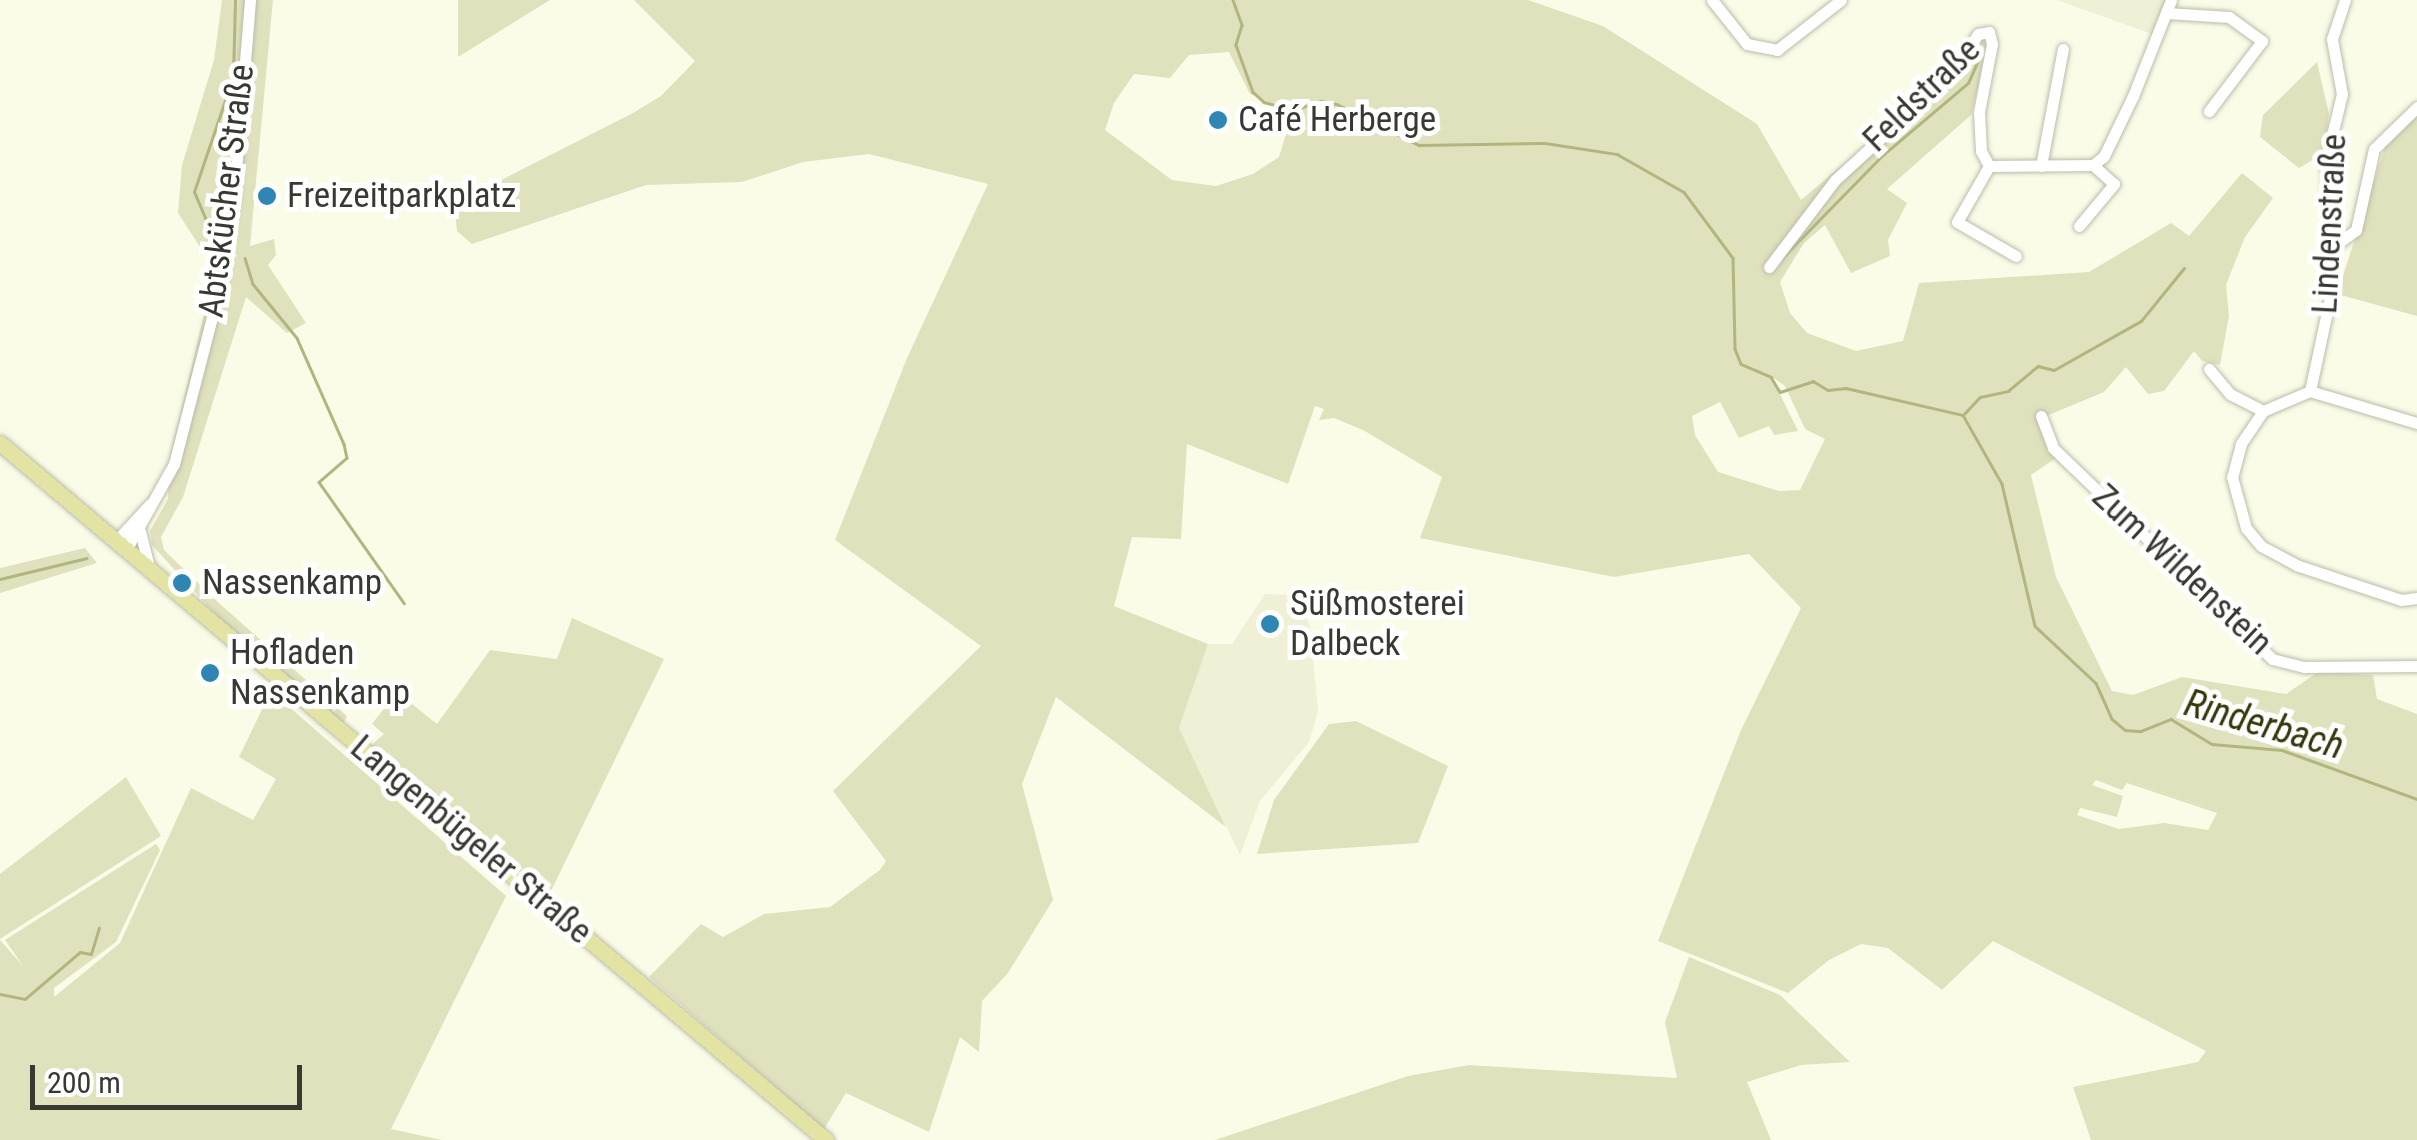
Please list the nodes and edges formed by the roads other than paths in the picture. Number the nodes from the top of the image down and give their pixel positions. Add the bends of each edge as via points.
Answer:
1 (250, 0) edge
2 (1712, 0) edge
3 (1841, 0) edge
4 (2345, 0) edge
5 (2169, 6) edge
6 (2063, 49) dead end
7 (2417, 107) edge
8 (2209, 111) dead end
9 (2093, 165) junction
10 (1989, 166) junction
11 (2040, 166) junction
12 (2080, 226) dead end
13 (2334, 246) junction
14 (2016, 256) dead end
15 (1769, 267) dead end
16 (2209, 368) dead end
17 (2310, 391) junction
18 (2263, 411) junction
19 (2041, 416) dead end
20 (2417, 423) edge
21 (0, 444) edge
22 (160, 494) junction
23 (140, 532) junction
24 (122, 544) junction
25 (148, 566) junction
26 (2417, 598) edge
27 (2417, 666) edge
28 (826, 1140) edge

1 - 22 street, Abtskücher Straße via 228,244 185,432
2 - 3 street via 1748,44 1776,50
4 - 13 street, Lindenstraße via 2332,39 2342,94 2326,160
5 - 8 street via 2228,17 2262,41
5 - 9 street via 2104,156
6 - 11 street
7 - 13 street via 2374,149 2356,230
9 - 11 street
9 - 12 street via 2114,184
10 - 11 street
10 - 14 street via 1956,222
10 - 15 street, Feldstraße via 1981,151 1979,112 1988,32 1978,34 1953,72 1835,180
13 - 17 street, Lindenstraße via 2334,284
16 - 18 street via 2230,394
17 - 18 street
17 - 20 street
18 - 26 street via 2241,444 2232,478 2246,528 2261,546 2296,565 2401,600
19 - 27 street, Zum Wildenstein via 2054,448 2272,659 2305,667
21 - 24 main road, Langenbügeler Straße
22 - 23 street, Abtskücher Straße
22 - 24 street, Abtskücher Straße
23 - 24 street, Abtskücher Straße
23 - 25 street
24 - 25 main road, Langenbügeler Straße
25 - 28 main road, Langenbügeler Straße

